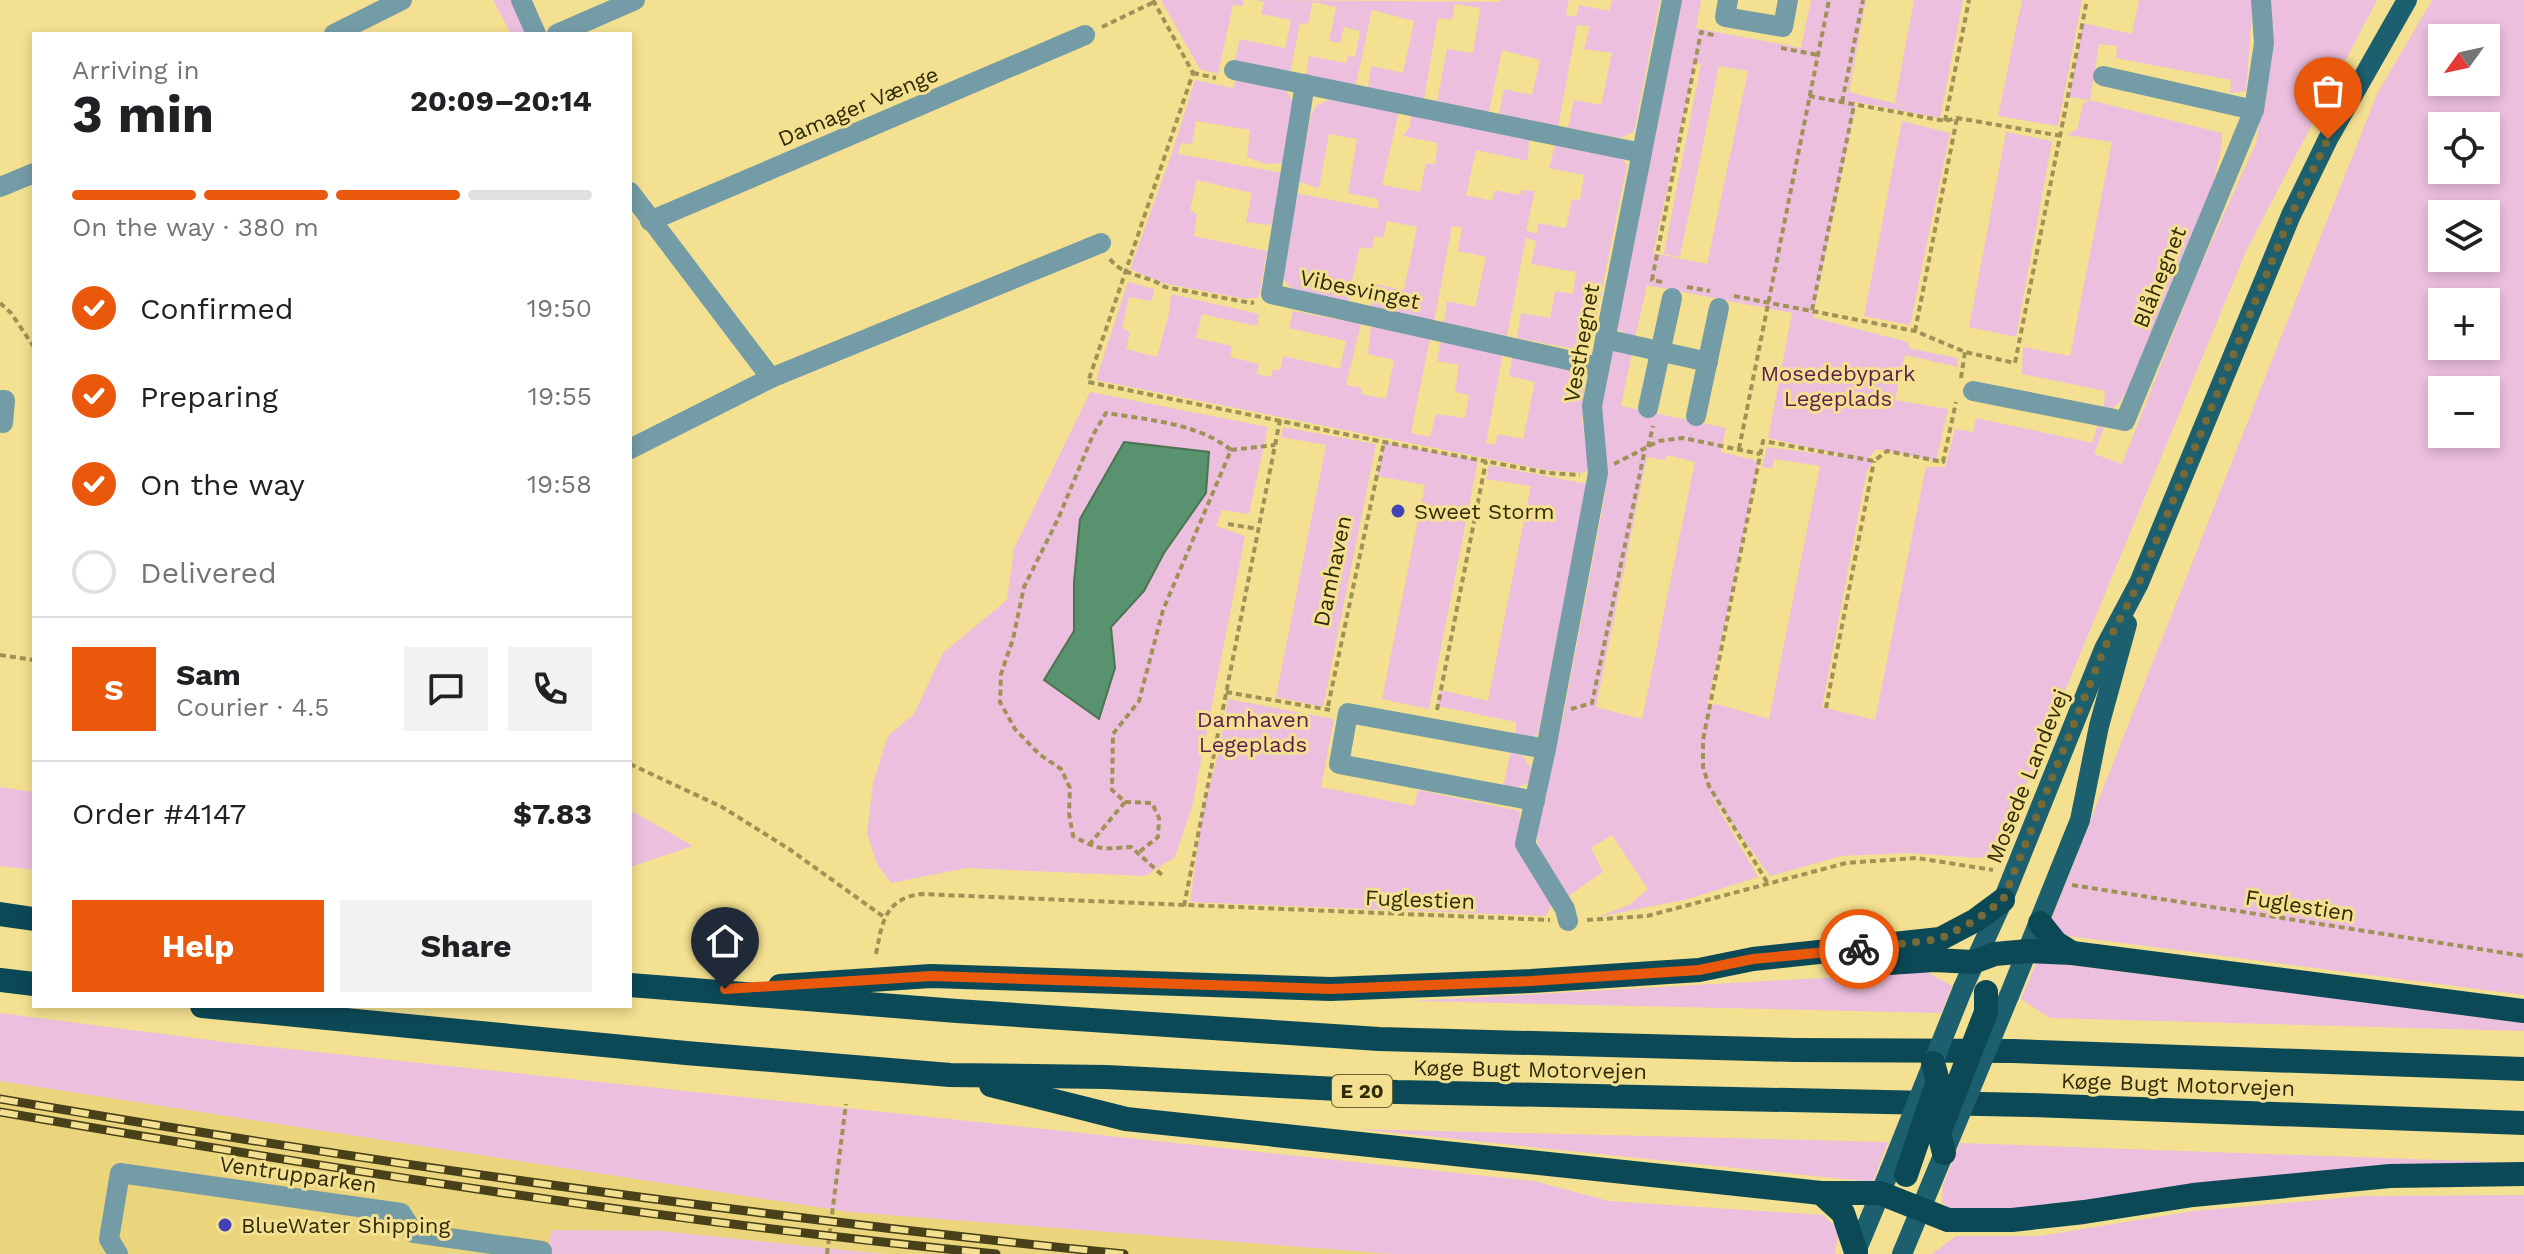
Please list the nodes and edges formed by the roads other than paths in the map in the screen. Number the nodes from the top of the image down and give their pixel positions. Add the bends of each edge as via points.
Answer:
1 (402, 0) edge
2 (521, 0) edge
3 (635, 0) edge
4 (1672, 0) edge
5 (1728, 0) edge
6 (1788, 0) edge
7 (2261, 0) edge
8 (2407, 0) edge
9 (338, 32) edge
10 (535, 32) edge
11 (562, 32) edge
12 (1085, 35) road end
13 (1234, 70) dead end
14 (2103, 76) dead end
15 (1305, 84) junction
16 (2254, 110) junction
17 (1642, 153) junction
18 (32, 174) edge
19 (0, 187) edge
20 (632, 195) edge
21 (650, 221) junction
22 (1101, 243) dead end
23 (1672, 289) road end
24 (1719, 308) dead end
25 (1605, 339) junction
26 (1660, 351) junction
27 (1708, 362) junction
28 (1599, 367) junction
29 (771, 378) junction
30 (1964, 387) road end
31 (0, 400) edge
32 (1648, 408) dead end
33 (1696, 416) dead end
34 (3, 423) dead end
35 (632, 448) edge
36 (2139, 583) junction
37 (1546, 749) junction
38 (1535, 801) junction
39 (2003, 900) junction
40 (0, 914) edge
41 (32, 919) edge
42 (1568, 921) road end
43 (2040, 923) junction
44 (2028, 951) junction
45 (2072, 953) junction
46 (1973, 962) junction
47 (1709, 969) junction
48 (0, 980) edge
49 (32, 984) edge
50 (632, 985) edge
51 (696, 991) junction
52 (1986, 992) junction
53 (223, 1008) edge
54 (2524, 1011) edge
55 (1933, 1063) joint
56 (2524, 1069) edge
57 (950, 1075) junction
58 (2524, 1123) edge
59 (1944, 1153) joint
60 (2524, 1174) edge
61 (1892, 1179) junction
62 (1821, 1193) junction
63 (1920, 1210) junction
64 (542, 1251) dead end
65 (1855, 1253) edge
66 (118, 1254) edge
67 (1902, 1254) edge

1 - 9 street
2 - 10 street
3 - 11 street
4 - 17 street, Vesthegnet
5 - 6 street via 1725,17 1783,27
7 - 16 street, Blåhegnet via 2264,43
8 - 36 main road, Mosede Landevej via 2291,215
12 - 21 street, Damager Vænge
13 - 15 street
14 - 16 street
15 - 17 street
15 - 28 street, Vibesvinget via 1271,294
16 - 30 street, Blåhegnet via 2125,421
17 - 25 street, Vesthegnet
18 - 19 street
20 - 21 street
21 - 29 street
22 - 29 street
23 - 26 street
24 - 27 street
25 - 26 street
25 - 28 street, Vesthegnet
26 - 27 street
26 - 32 street
27 - 33 street
28 - 37 street, Vesthegnet via 1592,406 1598,473
29 - 35 street
31 - 34 street via 5,400
36 - 39 main road, Mosede Landevej via 2104,649
36 - 43 main road, Mosede Landevej via 2099,726 2080,820
37 - 38 street, Vesthegnet
37 - 38 street via 1348,713 1339,764
38 - 42 street, Vesthegnet via 1525,844
39 - 46 main road, Mosede Landevej
39 - 47 highway via 1940,939 1753,959
40 - 41 highway
43 - 44 main road, Mosede Landevej
43 - 45 highway
44 - 45 highway
44 - 46 highway
44 - 52 main road, Mosede Landevej
45 - 54 highway
46 - 47 highway via 1755,973
46 - 52 highway
47 - 51 highway via 1331,989 931,976
48 - 49 highway
50 - 51 highway, Køge Bugt Motorvejen
51 - 56 highway, Køge Bugt Motorvejen via 1379,1039 2013,1051
52 - 55 main road, Mosede Landevej, bridge
52 - 59 highway, bridge via 1986,1012 1939,1133
53 - 57 highway, Køge Bugt Motorvejen / E 20
55 - 61 highway, bridge via 1938,1081
57 - 58 highway, Køge Bugt Motorvejen / E 20
57 - 62 highway via 1126,1119
59 - 63 main road
60 - 63 highway via 2390,1176 2012,1220 1948,1220
61 - 62 highway
61 - 63 highway
61 - 65 main road
62 - 65 highway via 1843,1213
63 - 67 main road
64 - 66 street, Ventrupparken via 414,1233 401,1213 120,1173 109,1239

